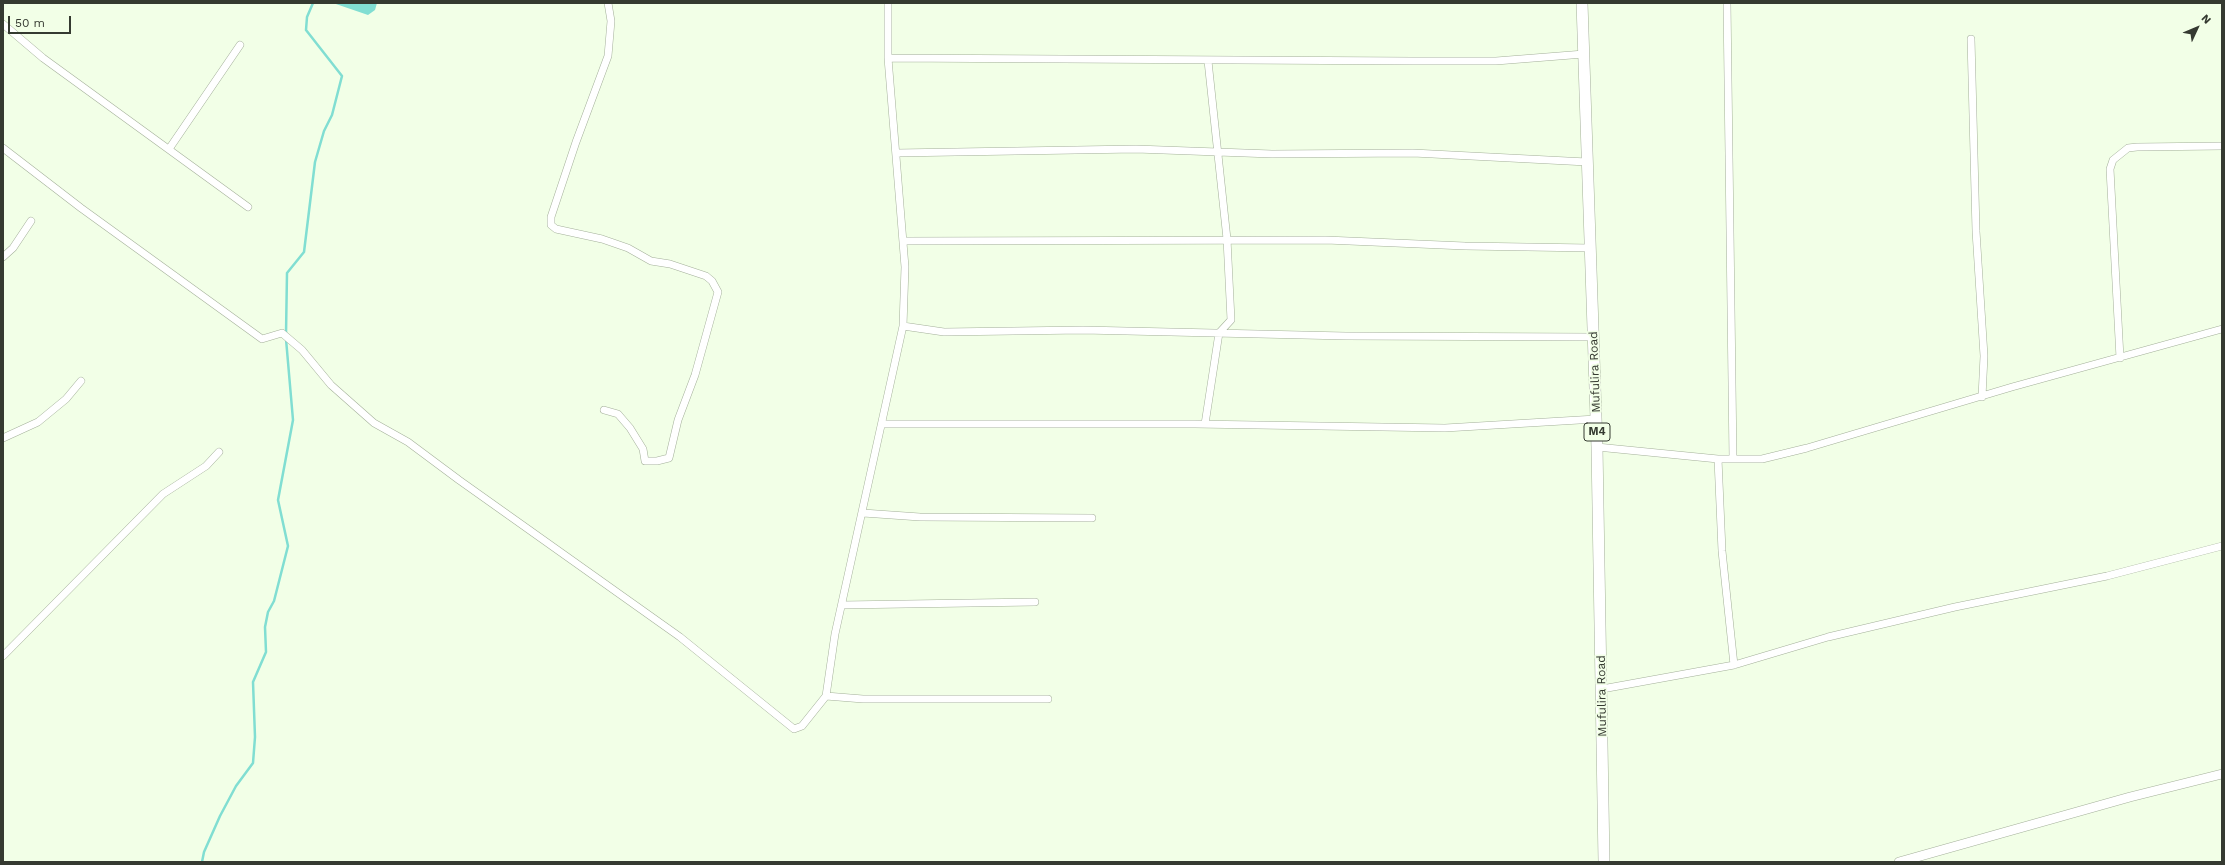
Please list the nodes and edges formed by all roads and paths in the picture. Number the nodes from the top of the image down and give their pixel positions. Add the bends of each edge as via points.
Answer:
1 (608, 3) edge
2 (888, 3) edge
3 (1582, 3) edge
4 (1727, 3) edge
5 (3, 24) edge
6 (1971, 39) dead end
7 (240, 46) dead end
8 (1584, 54) junction
9 (888, 58) junction
10 (1208, 61) junction
11 (2222, 146) edge
12 (3, 148) edge
13 (169, 149) junction
14 (1217, 152) junction
15 (896, 153) junction
16 (1587, 162) junction
17 (248, 207) dead end
18 (31, 221) dead end
19 (1227, 239) junction
20 (903, 241) junction
21 (1590, 248) junction
22 (3, 258) edge
23 (903, 326) junction
24 (2222, 329) edge
25 (1219, 333) junction
26 (1593, 337) junction
27 (2120, 358) junction
28 (81, 381) dead end
29 (1982, 397) junction
30 (604, 410) dead end
31 (1596, 419) junction
32 (882, 424) junction
33 (1205, 424) junction
34 (3, 438) edge
35 (1597, 447) junction
36 (219, 452) dead end
37 (1718, 459) junction
38 (1734, 460) junction
39 (863, 513) junction
40 (1092, 518) dead end
41 (2222, 546) edge
42 (1035, 602) dead end
43 (842, 605) junction
44 (3, 656) edge
45 (1734, 665) junction
46 (1602, 689) junction
47 (826, 696) junction
48 (1048, 699) dead end
49 (2222, 774) edge
50 (1604, 862) edge
51 (1899, 862) edge

1 - 30 street via 611,21 608,56 576,142 551,217 551,225 556,229 602,239 628,248 651,261 700,274 712,281 718,292 695,375 678,420 669,458 645,461 643,448 630,428 618,414
2 - 9 street
3 - 8 main road, Mufulira Road / M4
4 - 38 street
5 - 13 street via 43,58
6 - 29 street via 1976,232 1984,356
7 - 13 street
8 - 10 street via 1496,61
8 - 16 main road, Mufulira Road / M4
9 - 10 street
9 - 15 street
10 - 14 street
11 - 27 street via 2128,148 2113,160 2110,169
12 - 47 street via 262,339 282,333 374,424 408,442 680,637 794,729 802,726
13 - 17 street
14 - 15 street via 1136,149
14 - 16 street via 1413,153
14 - 19 street
15 - 20 street
16 - 21 main road, Mufulira Road / M4
18 - 22 street
19 - 20 street
19 - 21 street
19 - 25 street via 1231,320
20 - 23 street
21 - 26 main road, Mufulira Road / M4
23 - 25 street via 944,332 1083,330
23 - 32 street
24 - 27 street
25 - 26 street
25 - 33 street
26 - 31 main road, Mufulira Road / M4
27 - 29 street
28 - 34 street via 66,399 38,422
29 - 38 street via 1799,450 1762,459
31 - 33 street via 1445,428
31 - 35 main road, Mufulira Road / M4
32 - 33 street
32 - 39 street
35 - 37 street
35 - 46 main road, Mufulira Road / M4
36 - 44 street via 206,466 163,494
37 - 38 street
37 - 45 street via 1722,551
39 - 40 street via 920,517
39 - 43 street
41 - 45 street via 2107,576 1954,607 1828,637
42 - 43 street
43 - 47 street
45 - 46 street
46 - 50 main road, Mufulira Road / M4
47 - 48 street via 863,699
49 - 51 street

